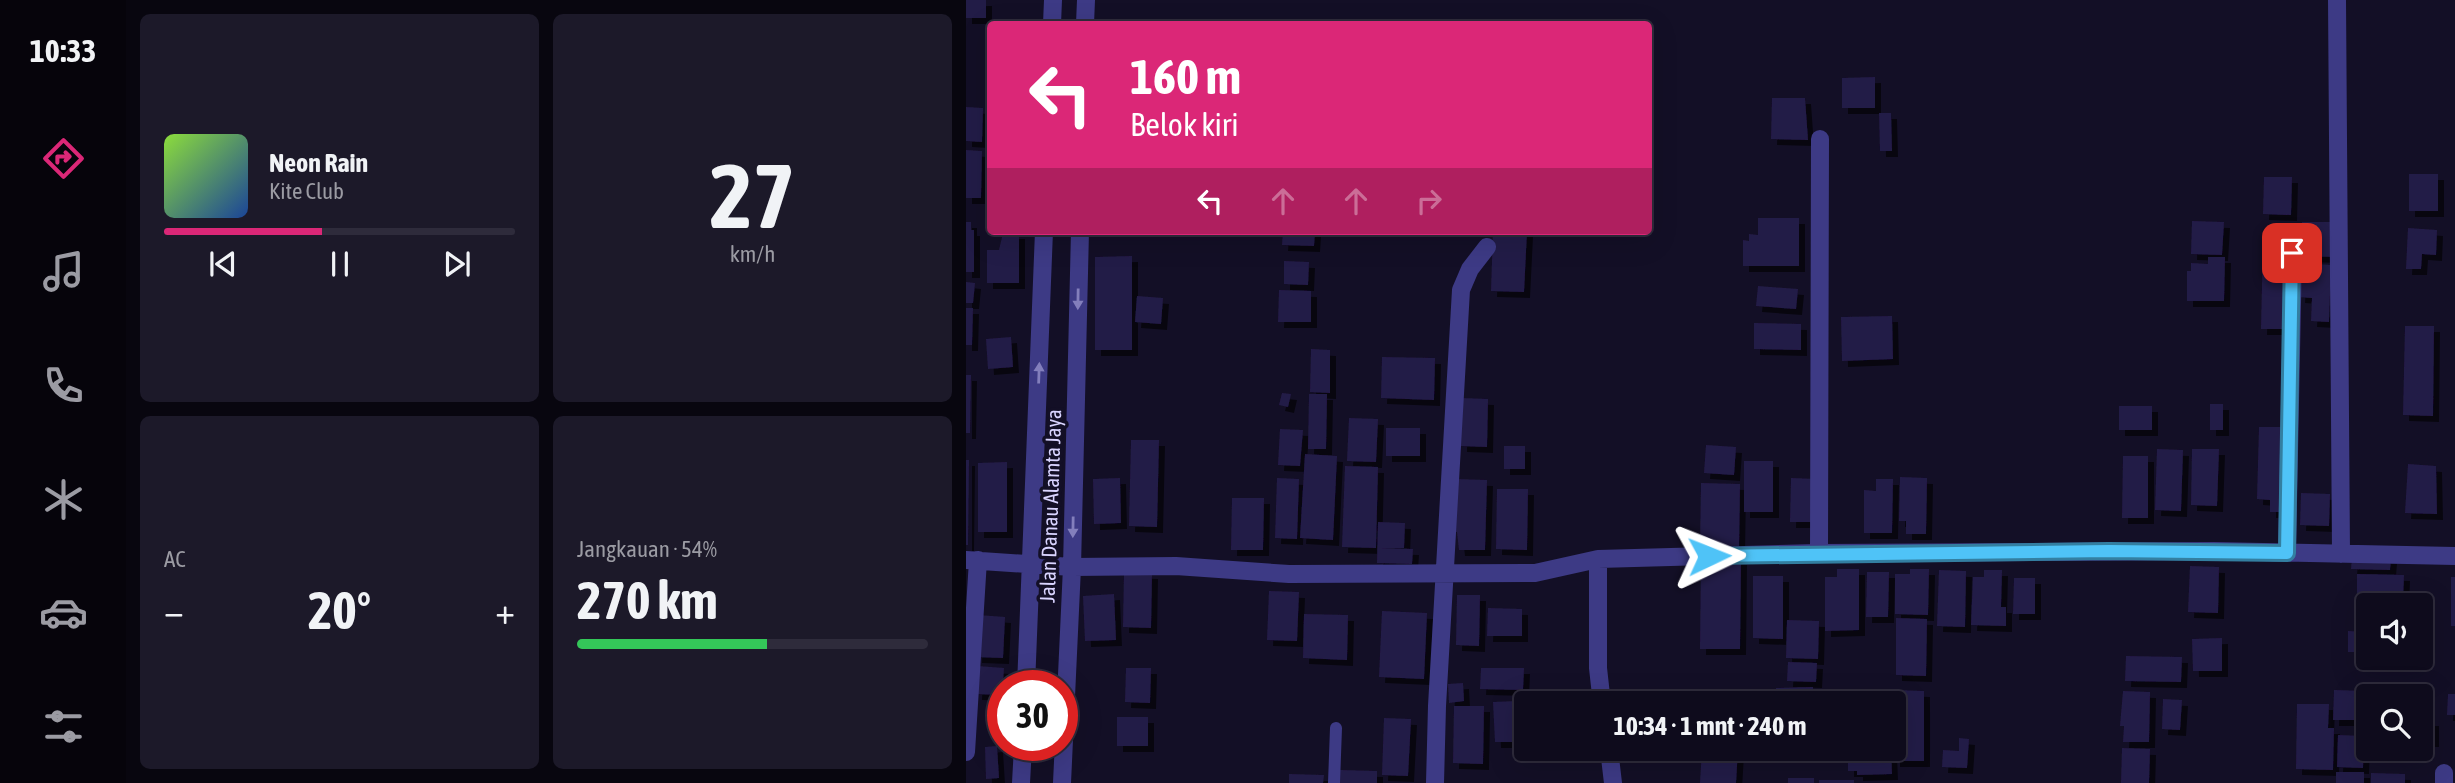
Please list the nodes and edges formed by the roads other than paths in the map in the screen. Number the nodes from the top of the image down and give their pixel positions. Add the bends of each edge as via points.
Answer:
1 (1053, 0) edge
2 (1086, 0) edge
3 (2337, 0) edge
4 (1052, 21) edge
5 (1085, 21) edge
6 (1820, 139) dead end
7 (1044, 235) edge
8 (1080, 235) edge
9 (1486, 247) dead end
10 (2292, 253) dead end
11 (1819, 553) junction
12 (2287, 553) junction
13 (2341, 554) junction
14 (2455, 556) edge
15 (1598, 559) junction
16 (972, 560) edge
17 (1032, 562) junction
18 (1072, 567) junction
19 (1445, 572) junction
20 (1027, 670) edge
21 (1601, 691) edge
22 (1336, 728) dead end
23 (966, 752) edge
24 (1022, 761) edge
25 (1610, 761) edge
26 (1021, 783) edge
27 (1062, 783) edge
28 (1334, 783) edge
29 (1435, 783) edge
30 (1613, 783) edge

1 - 4 street
2 - 5 street
3 - 13 street
6 - 11 street
17 -> 7 street
8 -> 18 street, Jalan Danau Alamta Jaya
9 - 19 street via 1461,290
10 - 12 street
11 - 12 street
11 - 15 street
12 - 13 street
13 - 14 street
15 - 19 street via 1535,573
15 - 21 street
16 - 17 street
16 - 23 street
17 - 18 street
17 - 20 street
18 - 19 street via 1175,566 1289,574
18 - 27 street, Jalan Danau Alamta Jaya
19 - 29 street
22 - 28 lane
24 - 26 street
25 - 30 street

